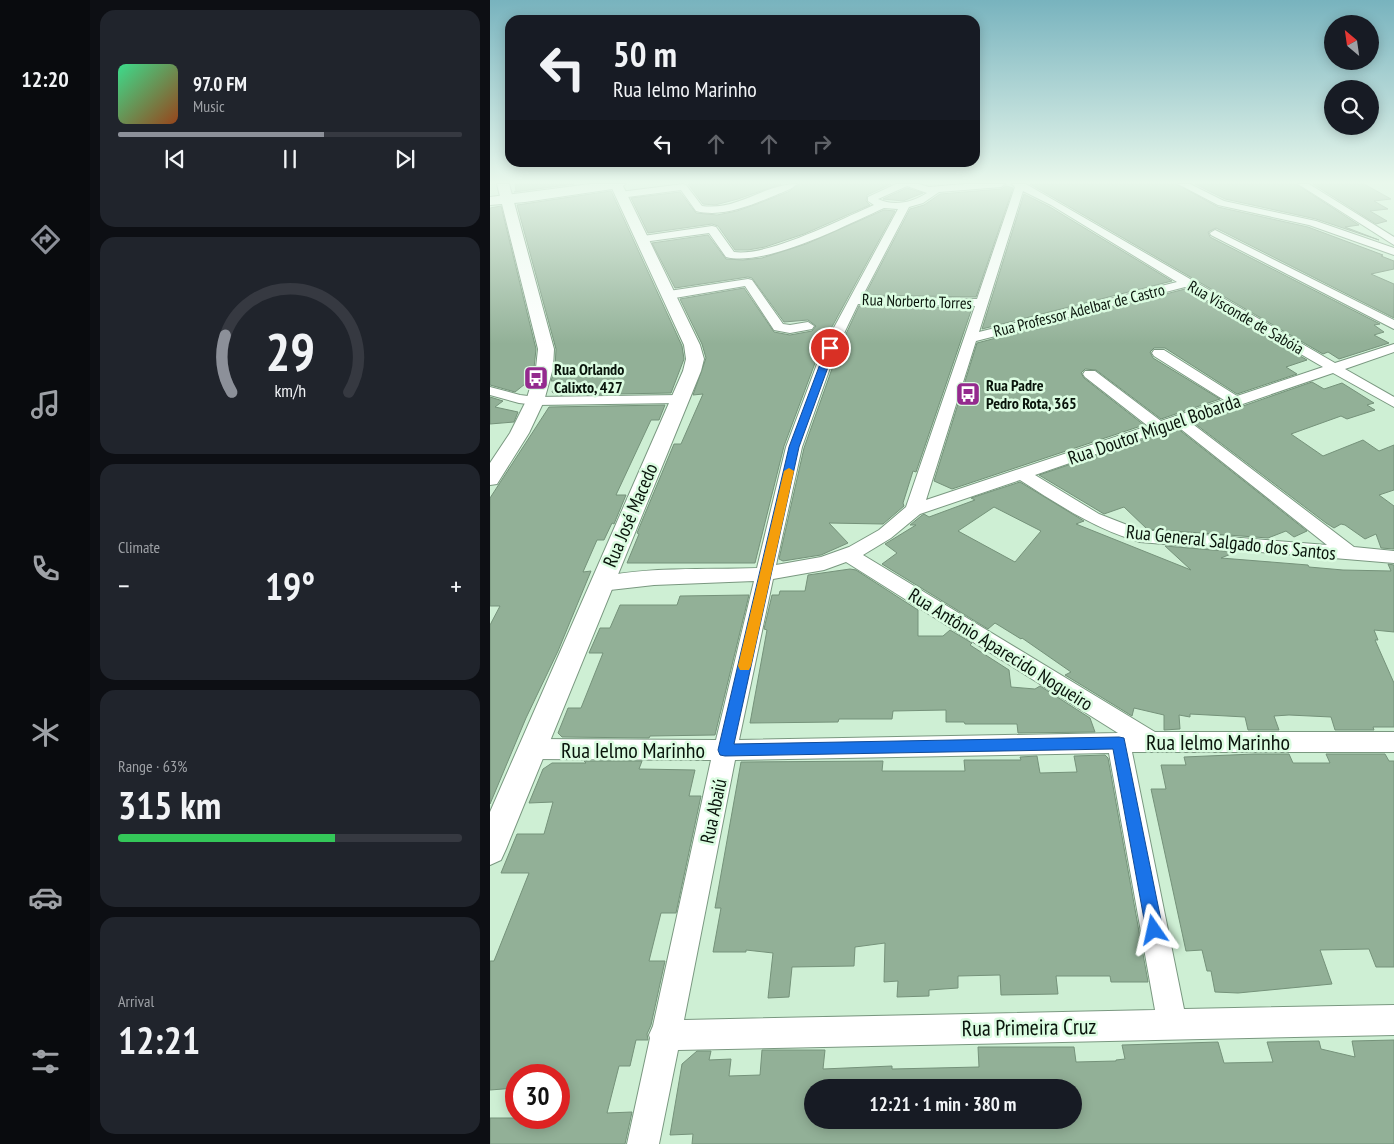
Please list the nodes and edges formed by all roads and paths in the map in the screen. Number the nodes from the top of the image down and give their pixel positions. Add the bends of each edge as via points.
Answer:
1 (517, 237) edge
2 (653, 237) edge
3 (718, 237) edge
4 (804, 237) edge
5 (888, 237) edge
6 (1003, 237) edge
7 (1112, 237) edge
8 (1224, 237) edge
9 (1353, 237) edge
10 (643, 239) joint
11 (1394, 252) edge
12 (1187, 283) junction
13 (669, 295) junction
14 (854, 300) junction
15 (981, 303) junction
16 (1394, 325) edge
17 (808, 326) dead end
18 (971, 338) junction
19 (1394, 348) edge
20 (1159, 354) dead end
21 (1336, 368) junction
22 (1090, 374) dead end
23 (490, 391) edge
24 (680, 399) junction
25 (536, 401) junction
26 (1237, 402) junction
27 (1394, 403) edge
28 (1178, 420) junction
29 (1159, 426) junction
30 (1023, 474) junction
31 (490, 479) edge
32 (914, 510) junction
33 (1350, 554) junction
34 (849, 555) junction
35 (1394, 557) edge
36 (766, 574) junction
37 (601, 584) junction
38 (1152, 742) junction
39 (1394, 742) edge
40 (1119, 743) junction
41 (532, 749) junction
42 (725, 750) junction
43 (490, 849) edge
44 (1394, 1020) edge
45 (1172, 1024) junction
46 (664, 1035) junction
47 (643, 1144) edge

1 - 25 street via 546,349 545,370
2 - 10 street
3 - 4 street via 732,257 746,257
5 - 14 street, Rua Abaiú
6 - 15 street
7 - 12 street, Rua Visconde de Sabóia
8 - 16 street
9 - 11 street
10 - 13 street, Rua José Macedo
12 - 18 street, Rua Professor Adelbar de Castro
12 - 21 street, Rua Visconde de Sabóia
13 - 17 street via 748,282 779,327
13 - 24 street, Rua José Macedo via 695,352 692,371
14 - 15 street, Rua Norberto Torres
14 - 36 street, Rua Abaiú via 830,348 801,425
15 - 18 street
18 - 32 street
19 - 21 street, Rua Doutor Miguel Bobarda
20 - 26 street
21 - 26 street, Rua Doutor Miguel Bobarda
21 - 27 street, Rua Visconde de Sabóia
22 - 29 street
23 - 25 street
24 - 25 street
24 - 37 street, Rua José Macedo
25 - 31 street
26 - 28 street, Rua Doutor Miguel Bobarda
28 - 29 street, Rua Doutor Miguel Bobarda
28 - 33 street
29 - 30 street, Rua Doutor Miguel Bobarda
30 - 32 street, Rua Doutor Miguel Bobarda
30 - 33 street, Rua General Salgado dos Santos via 1099,523 1140,536
32 - 34 street via 902,522
33 - 35 street, Rua General Salgado dos Santos
34 - 36 street via 817,566
34 - 38 street, Rua Antônio Aparecido Nogueiro
36 - 37 street via 652,578
36 - 42 street, Rua Abaiú
37 - 41 street, Rua José Macedo
38 - 39 street, Rua Ielmo Marinho
38 - 40 street, Rua Ielmo Marinho
40 - 42 street, Rua Ielmo Marinho
40 - 45 street
41 - 42 street, Rua Ielmo Marinho
41 - 43 street, Rua José Macedo
42 - 46 street, Rua Abaiú
44 - 45 street, Rua Primeira Cruz
45 - 46 street, Rua Primeira Cruz
46 - 47 street, Rua Abaiú

